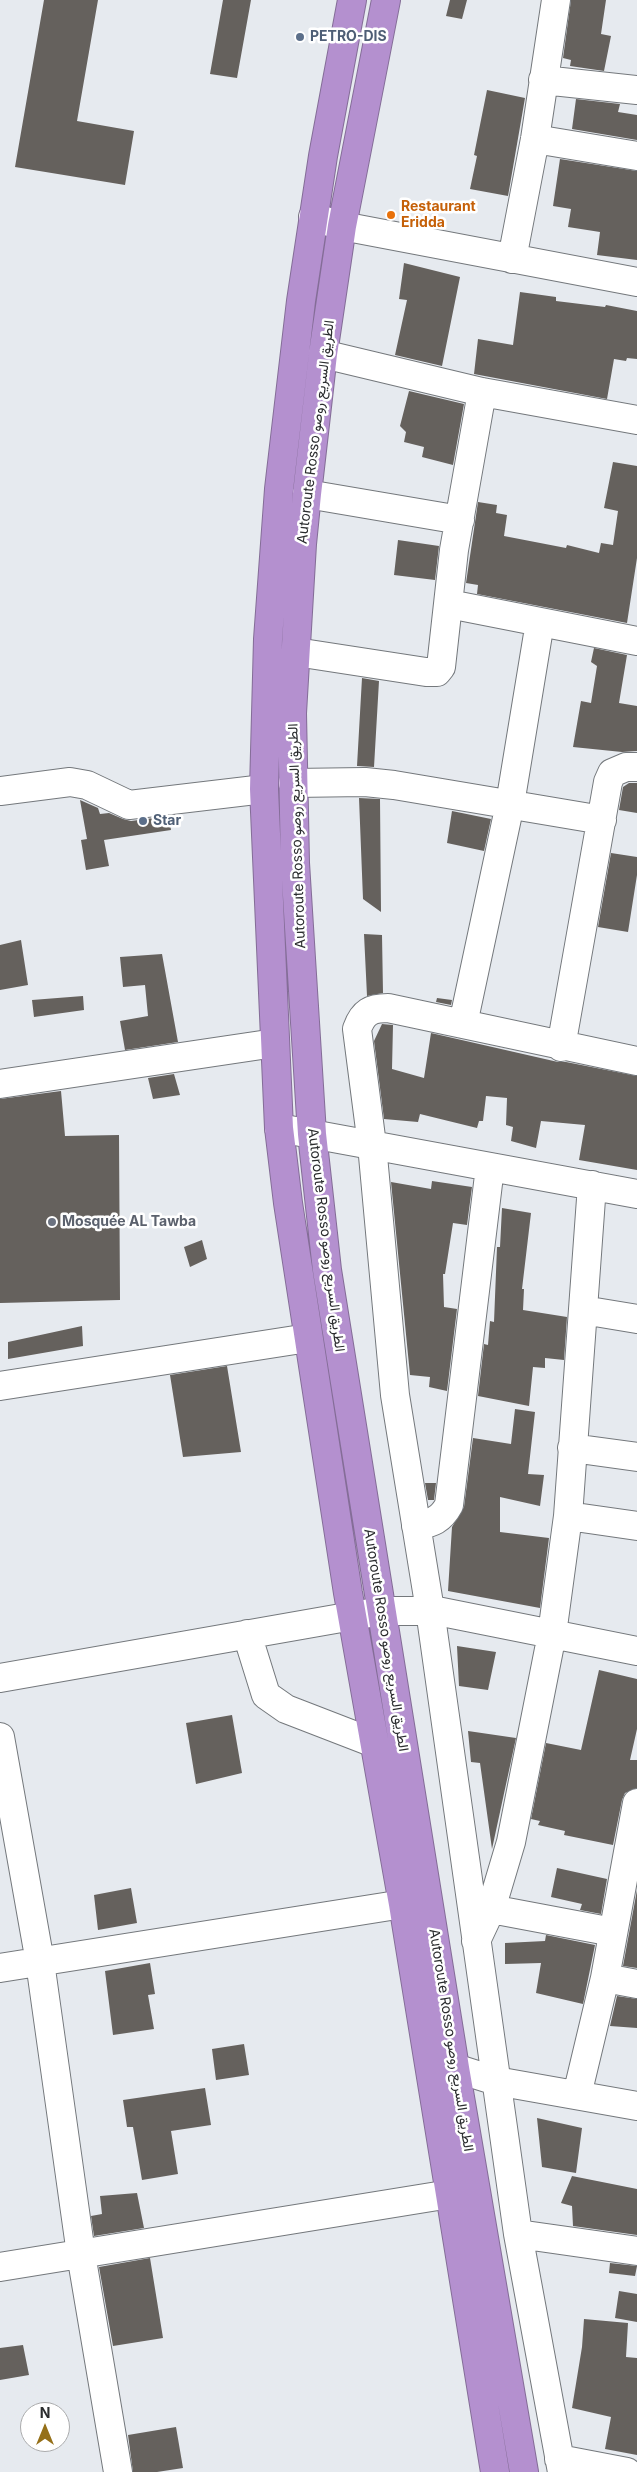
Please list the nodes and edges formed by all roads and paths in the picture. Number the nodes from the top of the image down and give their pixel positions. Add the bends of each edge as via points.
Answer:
1 (352, 0) edge
2 (386, 0) edge
3 (556, 0) edge
4 (542, 80) junction
5 (637, 90) edge
6 (535, 139) junction
7 (637, 156) edge
8 (314, 217) junction
9 (342, 226) junction
10 (512, 259) junction
11 (637, 282) edge
12 (323, 354) junction
13 (482, 392) junction
14 (637, 420) edge
15 (307, 494) junction
16 (460, 520) junction
17 (449, 604) junction
18 (540, 622) junction
19 (637, 639) edge
20 (296, 652) junction
21 (637, 767) edge
22 (293, 783) junction
23 (264, 789) junction
24 (0, 791) edge
25 (510, 804) junction
26 (602, 820) junction
27 (463, 1024) junction
28 (275, 1043) junction
29 (561, 1047) junction
30 (637, 1061) edge
31 (0, 1084) edge
32 (279, 1128) junction
33 (312, 1134) junction
34 (372, 1145) junction
35 (490, 1167) junction
36 (592, 1186) junction
37 (637, 1194) edge
38 (584, 1310) junction
39 (637, 1319) edge
40 (308, 1338) junction
41 (0, 1386) edge
42 (572, 1448) junction
43 (637, 1457) edge
44 (568, 1516) junction
45 (416, 1526) junction
46 (637, 1526) edge
47 (430, 1610) junction
48 (380, 1611) junction
49 (352, 1616) junction
50 (247, 1634) junction
51 (552, 1634) junction
52 (637, 1651) edge
53 (0, 1678) edge
54 (0, 1737) edge
55 (374, 1743) junction
56 (637, 1803) edge
57 (402, 1904) junction
58 (491, 1909) junction
59 (623, 1918) edge
60 (476, 1941) junction
61 (40, 1962) junction
62 (0, 1968) edge
63 (605, 1978) junction
64 (637, 1984) edge
65 (455, 2068) junction
66 (496, 2081) junction
67 (577, 2095) junction
68 (637, 2106) edge
69 (450, 2194) junction
70 (518, 2234) junction
71 (637, 2251) edge
72 (81, 2254) junction
73 (0, 2267) edge
74 (560, 2465) edge
75 (118, 2472) edge
76 (496, 2472) edge
77 (524, 2472) edge
78 (627, 2472) edge

1 - 8 highway, Autoroute Rosso الطريق السريع روصو
2 - 9 highway, Autoroute Rosso الطريق السريع روصو
3 - 4 street
4 - 5 street
4 - 6 street
6 - 7 street
6 - 10 street
8 - 9 street
8 - 23 highway, Autoroute Rosso الطريق السريع روصو via 279,489 268,639
9 - 10 street
9 - 12 highway, Autoroute Rosso الطريق السريع روصو
10 - 11 street
12 - 13 street
12 - 15 highway, Autoroute Rosso الطريق السريع روصو
13 - 14 street
13 - 16 street
15 - 16 street
15 - 20 highway, Autoroute Rosso الطريق السريع روصو
16 - 17 street
17 - 18 street
17 - 20 street via 444,658 437,672
18 - 19 street
18 - 25 street
20 - 22 highway, Autoroute Rosso الطريق السريع روصو
21 - 26 street via 626,767 612,773
22 - 25 street via 365,782
22 - 33 highway, Autoroute Rosso الطريق السريع روصو
23 - 24 street via 129,805 87,785 70,782
23 - 28 highway, Autoroute Rosso الطريق السريع روصو
25 - 26 street
25 - 27 street
26 - 29 street
27 - 29 street
27 - 34 street via 388,1008 367,1011 357,1029
28 - 31 street
28 - 32 highway, Autoroute Rosso الطريق السريع روصو
29 - 30 street
32 - 33 street
32 - 40 highway, Autoroute Rosso الطريق السريع روصو
33 - 34 street
33 - 48 highway, Autoroute Rosso الطريق السريع روصو via 327,1270
34 - 35 street
34 - 45 street via 395,1395
35 - 36 street
35 - 45 street via 449,1505 439,1519
36 - 37 street
36 - 38 street
38 - 39 street
38 - 42 street
40 - 41 street
40 - 49 highway, Autoroute Rosso الطريق السريع روصو
42 - 43 street
42 - 44 street
44 - 46 street
44 - 51 street
45 - 47 street
47 - 48 street
47 - 51 street
47 - 60 street
48 - 49 street
48 - 65 highway, Autoroute Rosso الطريق السريع روصو
49 - 50 street
49 - 55 highway, Autoroute Rosso الطريق السريع روصو
50 - 53 street
50 - 55 street via 266,1694 286,1709
51 - 52 street
51 - 58 street via 511,1842
54 - 61 street
55 - 57 highway, Autoroute Rosso الطريق السريع روصو
56 - 59 street
57 - 61 street
57 - 69 highway, Autoroute Rosso الطريق السريع روصو
58 - 59 street
58 - 60 street
59 - 63 street
60 - 66 street
61 - 62 street
61 - 72 street
63 - 64 street
63 - 67 street
65 - 66 street
65 - 77 highway, Autoroute Rosso الطريق السريع روصو
66 - 67 street
66 - 70 street
67 - 68 street
69 - 72 street
69 - 76 highway, Autoroute Rosso الطريق السريع روصو
70 - 71 street
70 - 74 street
72 - 73 street
72 - 75 street
74 - 78 street

